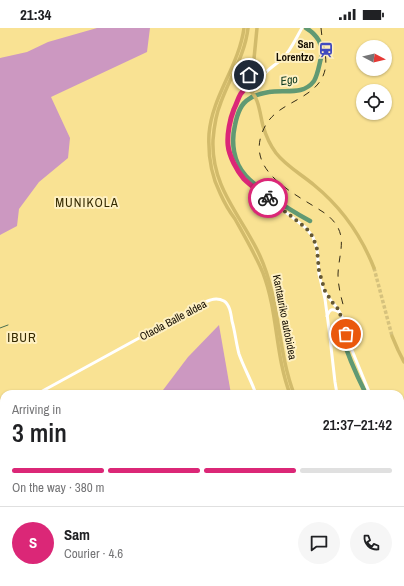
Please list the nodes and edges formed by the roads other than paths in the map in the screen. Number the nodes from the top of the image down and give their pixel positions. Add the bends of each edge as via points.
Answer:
1 (244, 28) edge
2 (248, 28) edge
3 (257, 28) edge
4 (302, 28) edge
5 (255, 56) junction
6 (254, 63) junction
7 (265, 72) junction
8 (255, 75) junction
9 (247, 76) junction
10 (260, 80) junction
11 (244, 82) junction
12 (258, 88) junction
13 (248, 89) junction
14 (241, 92) junction
15 (255, 94) junction
16 (228, 205) junction
17 (242, 227) junction
18 (374, 268) tunnel mouth
19 (319, 271) junction
20 (339, 312) junction
21 (327, 316) junction
22 (392, 336) tunnel mouth
23 (404, 362) edge
24 (44, 390) edge
25 (255, 390) edge
26 (288, 390) edge
27 (293, 390) edge
28 (336, 390) edge
29 (368, 390) edge

1 - 16 highway via 236,58 213,110 209,132 212,171 217,188
2 - 16 highway via 240,59 217,112 214,132 216,170
3 - 5 highway
4 - 7 street via 284,58
5 - 6 highway
5 - 7 highway via 256,68
6 - 8 highway
6 - 9 highway
7 - 8 street
7 - 10 street
8 - 9 highway
8 - 10 highway
9 - 11 highway
10 - 12 highway
11 - 13 highway
11 - 14 street
12 - 13 highway
12 - 15 highway
13 - 14 street
13 - 15 highway
14 - 19 street via 232,114 228,134 230,154 239,173 247,182 306,228 313,237
15 - 18 highway via 272,147 279,157 338,208 359,236
16 - 17 highway, Kantauriko autobidea
17 - 26 highway, Kantauriko autobidea via 269,291 280,361
17 - 27 highway, Kantauriko autobidea via 260,256 270,281 284,361
19 - 20 street via 328,298
19 - 21 street
20 - 21 street via 332,310
20 - 29 street
21 - 28 street
22 - 23 highway
24 - 25 street, Otaola Balle aldea via 203,303 218,299 227,304 238,352

